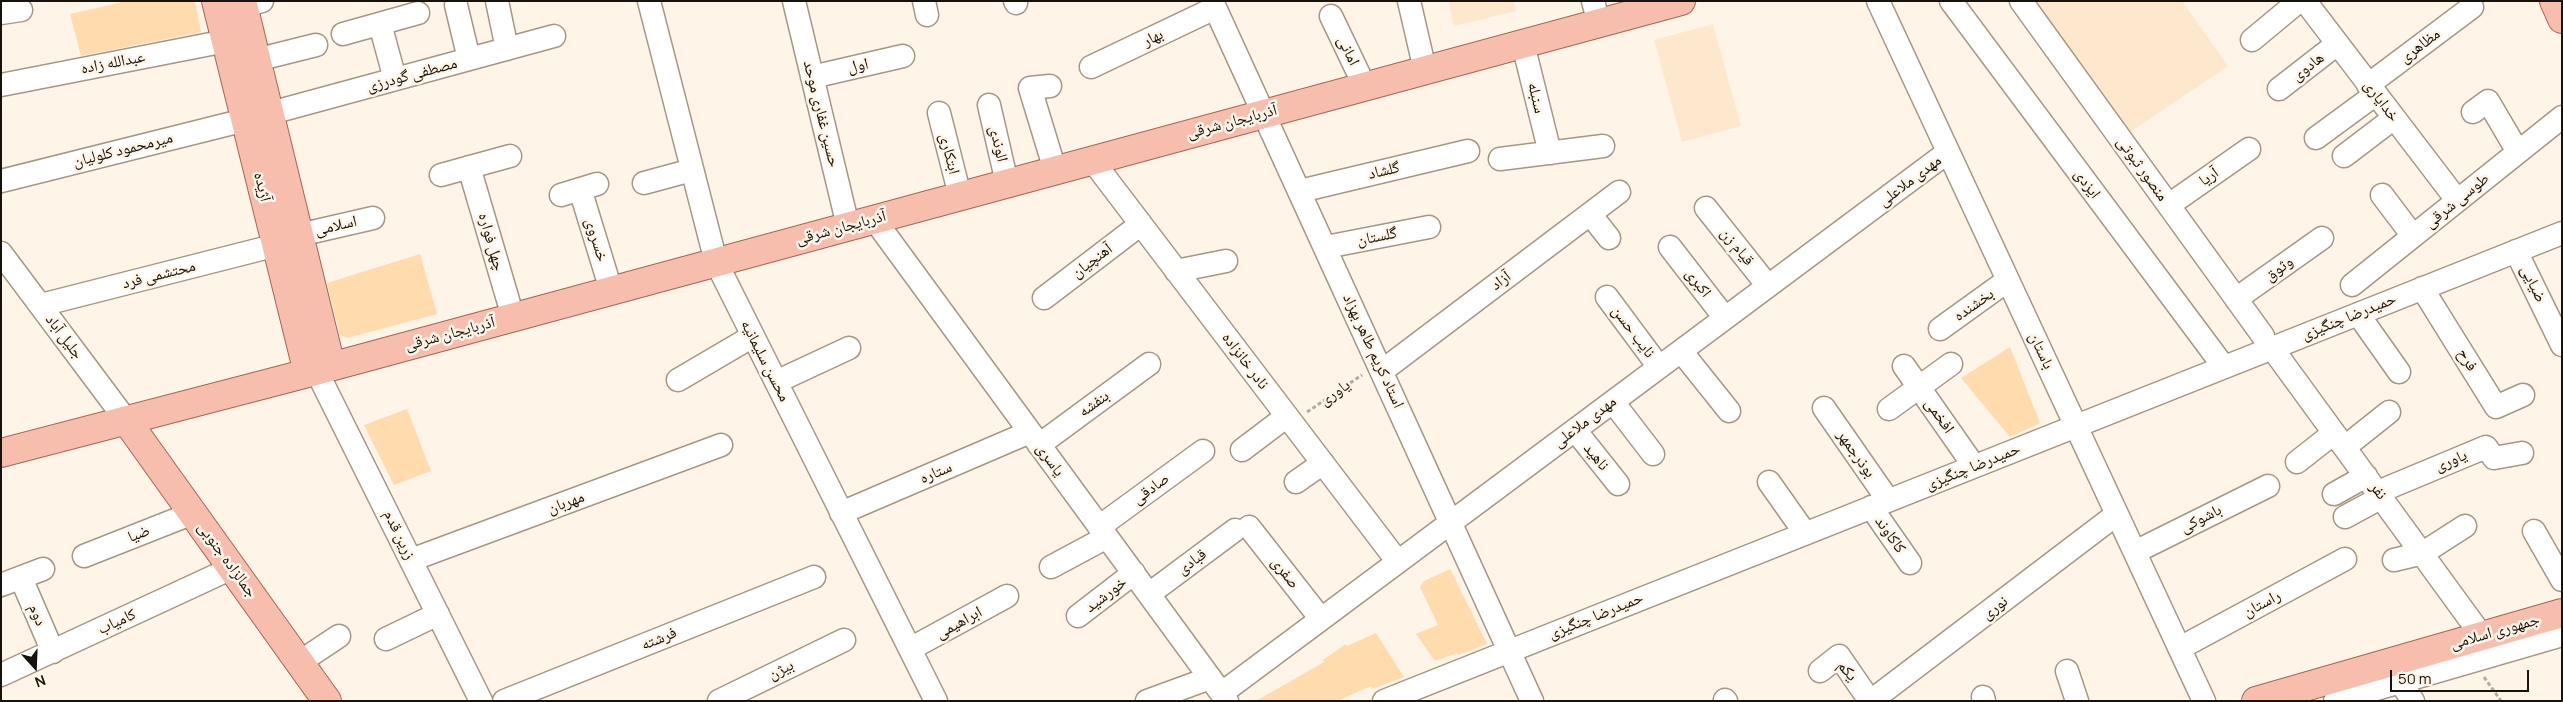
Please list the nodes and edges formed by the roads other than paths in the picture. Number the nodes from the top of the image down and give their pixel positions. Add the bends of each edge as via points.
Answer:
1 (216, 1) edge
2 (497, 1) edge
3 (649, 1) edge
4 (794, 1) edge
5 (1409, 1) edge
6 (1681, 1) edge
7 (1878, 1) edge
8 (1951, 1) edge
9 (2021, 1) edge
10 (2298, 1) edge
11 (2304, 1) edge
12 (2554, 1) edge
13 (249, 3) edge
14 (456, 5) dead end
15 (1214, 5) edge
16 (2472, 7) dead end
17 (1596, 12) edge
18 (418, 13) dead end
19 (1331, 16) dead end
20 (2562, 19) edge
21 (380, 24) junction
22 (343, 34) dead end
23 (554, 36) dead end
24 (2252, 40) dead end
25 (226, 41) junction
26 (1523, 44) junction
27 (2337, 44) junction
28 (316, 45) dead end
29 (507, 49) junction
30 (903, 56) dead end
31 (469, 59) junction
32 (256, 60) junction
33 (1091, 67) dead end
34 (1425, 70) junction
35 (812, 76) junction
36 (395, 79) junction
37 (1, 85) edge
38 (1050, 86) dead end
39 (1365, 87) junction
40 (2279, 89) dead end
41 (2372, 89) junction
42 (989, 105) dead end
43 (2473, 112) dead end
44 (939, 113) dead end
45 (1265, 114) junction
46 (257, 117) junction
47 (2562, 117) edge
48 (2394, 118) junction
49 (2316, 138) dead end
50 (1603, 146) dead end
51 (2249, 149) dead end
52 (1468, 151) dead end
53 (1948, 152) junction
54 (2518, 152) junction
55 (1550, 153) junction
56 (510, 156) dead end
57 (2344, 156) dead end
58 (1500, 159) dead end
59 (1092, 160) junction
60 (470, 167) junction
61 (692, 170) junction
62 (1055, 170) junction
63 (441, 174) dead end
64 (1, 180) edge
65 (644, 183) dead end
66 (1007, 183) junction
67 (580, 189) dead end
68 (1300, 190) junction
69 (1619, 192) dead end
70 (2382, 195) dead end
71 (960, 196) junction
72 (2457, 200) junction
73 (2169, 206) junction
74 (1706, 208) dead end
75 (1590, 214) junction
76 (373, 218) dead end
77 (861, 223) junction
78 (1141, 224) junction
79 (1429, 226) dead end
80 (2562, 233) edge
81 (2413, 236) junction
82 (1609, 238) dead end
83 (2322, 238) dead end
84 (288, 240) junction
85 (1326, 247) junction
86 (1670, 247) dead end
87 (2516, 251) junction
88 (1, 253) edge
89 (1226, 260) dead end
90 (716, 262) junction
91 (1176, 271) junction
92 (2008, 280) junction
93 (10, 281) edge
94 (2352, 285) dead end
95 (1768, 286) junction
96 (2422, 288) junction
97 (611, 290) junction
98 (1607, 297) dead end
99 (1044, 298) dead end
100 (2236, 299) junction
101 (41, 306) junction
102 (2358, 314) junction
103 (513, 317) junction
104 (1725, 318) junction
105 (1940, 329) dead end
106 (753, 336) junction
107 (2268, 342) junction
108 (2562, 345) edge
109 (848, 348) dead end
110 (1681, 351) junction
111 (1149, 364) dead end
112 (1951, 364) dead end
113 (1904, 366) dead end
114 (1380, 367) junction
115 (1659, 367) junction
116 (2224, 367) junction
117 (318, 369) junction
118 (2399, 372) dead end
119 (678, 380) dead end
120 (776, 382) junction
121 (1919, 387) junction
122 (2523, 394) dead end
123 (1613, 402) junction
124 (1824, 408) dead end
125 (1888, 409) dead end
126 (1730, 411) dead end
127 (2389, 412) dead end
128 (1289, 419) junction
129 (126, 420) junction
130 (2076, 426) junction
131 (1574, 430) junction
132 (1034, 439) junction
133 (2340, 440) junction
134 (721, 445) dead end
135 (1242, 450) dead end
136 (1203, 451) dead end
137 (1, 453) edge
138 (2522, 453) dead end
139 (1653, 454) dead end
140 (1323, 462) junction
141 (2297, 462) dead end
142 (1974, 466) junction
143 (1296, 482) dead end
144 (1769, 482) dead end
145 (1618, 484) dead end
146 (2268, 486) dead end
147 (2375, 488) junction
148 (2334, 494) dead end
149 (1880, 504) junction
150 (193, 513) junction
151 (841, 513) junction
152 (2117, 514) junction
153 (2346, 517) dead end
154 (1451, 522) junction
155 (2465, 526) dead end
156 (1242, 529) joint
157 (2534, 531) dead end
158 (1103, 532) junction
159 (1805, 533) junction
160 (2135, 552) junction
161 (2423, 553) junction
162 (84, 556) dead end
163 (2345, 559) dead end
164 (411, 560) junction
165 (2394, 560) dead end
166 (1398, 562) junction
167 (1910, 564) dead end
168 (1051, 567) dead end
169 (232, 568) junction
170 (43, 569) dead end
171 (1134, 573) junction
172 (814, 577) dead end
173 (2562, 580) edge
174 (11, 582) edge
175 (1148, 594) junction
176 (1007, 596) dead end
177 (2562, 613) edge
178 (438, 614) junction
179 (1078, 616) dead end
180 (1321, 619) junction
181 (2562, 635) edge
182 (339, 636) dead end
183 (2482, 636) junction
184 (386, 639) dead end
185 (844, 640) dead end
186 (2180, 648) junction
187 (910, 650) junction
188 (1510, 651) junction
189 (53, 652) junction
190 (300, 662) junction
191 (4, 666) edge
192 (1820, 671) dead end
193 (2067, 671) dead end
194 (2394, 672) junction
195 (1220, 690) edge
196 (324, 700) edge
197 (933, 700) edge
198 (481, 701) edge
199 (504, 701) edge
200 (719, 701) edge
201 (1147, 701) edge
202 (1384, 701) edge
203 (1532, 701) edge
204 (1871, 701) edge
205 (2077, 701) edge
206 (2204, 701) edge
207 (2256, 701) edge
208 (2335, 701) edge
209 (2413, 701) edge

1 - 25 main road, آژیده
2 - 29 street
3 - 61 street, محسن سلیمانیه
4 - 35 street, حسین غفاری موحد
5 - 34 street
6 - 17 main road, آذربایجان شرقی
7 - 53 street, باستان
8 - 116 street, ایزدی
9 - 73 street, منصور ثبوتی
10 - 24 street
11 - 27 street, خدایاری
12 - 20 main road
13 - 32 main road, آژیده
14 - 31 street
15 - 33 street, بهار
15 - 45 street, استاد کریم طاهر بهزاد
16 - 41 street, مظاهری
17 - 26 main road, آذربایجان شرقی
18 - 21 street
19 - 39 street, امانی
21 - 22 street
21 - 36 street
23 - 29 street, مصطفی گودرزی
25 - 37 street, عبدالله زاده
25 - 46 main road, آژیده
26 - 34 main road, آذربایجان شرقی
26 - 55 street, سنبله
27 - 40 street, هادوی
27 - 41 street, خدایاری
28 - 32 street
29 - 31 street, مصطفی گودرزی
30 - 35 street, اول
31 - 36 street, مصطفی گودرزی
32 - 46 main road, آژیده
34 - 39 main road, آذربایجان شرقی
35 - 77 street, حسین غفاری موحد
36 - 46 street, مصطفی گودرزی
38 - 62 street via 1030,88
39 - 45 main road, آذربایجان شرقی
41 - 48 street, خدایاری
41 - 49 street, مظاهری
42 - 66 street, الوندی
43 - 54 street via 2488,100
44 - 71 street, ابتکاری
45 - 59 main road, آذربایجان شرقی
45 - 68 street, استاد کریم طاهر بهزاد
46 - 64 street, میرمحمود کلولیان
46 - 84 main road, آژیده
47 - 54 street, طوسی شرقی
48 - 57 street
48 - 72 street, خدایاری
50 - 55 street
51 - 73 street, آریا
52 - 68 street, گلشاد
53 - 92 street, باستان
53 - 95 street, مهدی ملاعلی
54 - 72 street, طوسی شرقی
55 - 58 street
56 - 60 street
59 - 62 main road, آذربایجان شرقی
59 - 78 street, نادر خانزاده
60 - 63 street
60 - 103 street, چهل فواره
61 - 65 street
61 - 90 street, محسن سلیمانیه
62 - 66 main road, آذربایجان شرقی
66 - 71 main road, آذربایجان شرقی
67 - 97 street, خسروی
68 - 85 street, استاد کریم طاهر بهزاد
69 - 75 street, آزاد
70 - 81 street
71 - 77 main road, آذربایجان شرقی
72 - 81 street, طوسی شرقی
73 - 100 street, منصور ثبوتی
74 - 95 street, قیام زن
75 - 82 street
75 - 114 street, آزاد
76 - 84 street, اسلامی
77 - 90 main road, آذربایجان شرقی
77 - 132 street, یاسری
78 - 91 street, نادر خانزاده
78 - 99 street, آهنچیان
79 - 85 street, گلستان
80 - 87 street, حمیدرضا چنگیزی
81 - 94 street, طوسی شرقی
83 - 100 street, وثوق
84 - 101 street, محتشمی فرد
84 - 117 main road, آژیده
85 - 114 street, استاد کریم طاهر بهزاد
86 - 104 street, اکبری
87 - 96 street, حمیدرضا چنگیزی
87 - 108 street, ضیایی
88 - 93 street, جلیل آباد
89 - 91 street
90 - 97 main road, آذربایجان شرقی
90 - 106 street, محسن سلیمانیه
91 - 128 street, نادر خانزاده
92 - 105 street, بخشنده
92 - 130 street, باستان
93 - 101 street, جلیل آباد
95 - 104 street, مهدی ملاعلی
96 - 102 street, حمیدرضا چنگیزی
96 - 122 street, فرح via 2496,407
97 - 103 main road, آذربایجان شرقی
98 - 115 street, نایب حسن
100 - 107 street, منصور ثبوتی
101 - 129 street, جلیل آباد
102 - 107 street, حمیدرضا چنگیزی
102 - 118 street
103 - 117 main road, آذربایجان شرقی
104 - 110 street, مهدی ملاعلی
106 - 119 street
106 - 120 street, محسن سلیمانیه
107 - 116 street, حمیدرضا چنگیزی
107 - 133 street, نفر
109 - 120 street
110 - 115 street, مهدی ملاعلی
110 - 126 street
111 - 132 street, بنفشه
112 - 121 street
113 - 121 street, افخمی
114 - 154 street, استاد کریم طاهر بهزاد
115 - 123 street, مهدی ملاعلی
116 - 130 street, حمیدرضا چنگیزی
117 - 129 main road, آذربایجان شرقی
117 - 164 street, زرین قدم
120 - 151 street, محسن سلیمانیه
121 - 125 street
121 - 142 street, افخمی
123 - 131 street, مهدی ملاعلی
123 - 139 street
124 - 149 street, بوذرجمهر
127 - 133 street
128 - 135 street
128 - 140 street, نادر خانزاده
129 - 137 main road, آذربایجان شرقی
129 - 150 main road, جمالزاده جنوبی
130 - 142 street, حمیدرضا چنگیزی
130 - 152 street, باستان
131 - 145 street, ناهید
131 - 154 street, مهدی ملاعلی
132 - 151 street, ستاره
132 - 158 street, یاسری
133 - 141 street
133 - 147 street, نفر
134 - 164 street, مهربان
136 - 158 street, صادقی
138 - 147 street, یاوری via 2494,458 2486,447
140 - 143 street
140 - 166 street, نادر خانزاده
142 - 149 street, حمیدرضا چنگیزی
144 - 159 street
146 - 160 street, باشوکی
147 - 148 street
147 - 153 street
147 - 161 street, نفر
149 - 159 street, حمیدرضا چنگیزی
149 - 167 street, کاکاوند
150 - 162 street, ضیا
150 - 169 main road, جمالزاده جنوبی
151 - 187 street, محسن سلیمانیه
152 - 160 street, باستان
152 - 204 street, نوری
154 - 166 street, مهدی ملاعلی
154 - 188 street, استاد کریم طاهر بهزاد
155 - 161 street
156 - 175 street, قبادی
156 - 180 street, صفری
157 - 173 street
158 - 168 street, صادقی
158 - 171 street, یاسری
159 - 188 street, حمیدرضا چنگیزی
160 - 186 street, باستان
161 - 165 street
161 - 183 street, نفر
163 - 186 street, راستان
164 - 178 street, زرین قدم
166 - 180 street, مهدی ملاعلی
169 - 189 street, کامیاب
169 - 190 main road, جمالزاده جنوبی
170 - 174 street
171 - 175 street, یاسری
171 - 179 street, خورشید
172 - 199 street, فرشته
174 - 189 street, دوم
175 - 195 street, یاسری
176 - 187 street, ابراهیمی
177 - 183 main road, جمهوری اسلامی
178 - 184 street
178 - 198 street, زرین قدم
180 - 195 street, مهدی ملاعلی
181 - 194 street
182 - 190 street
183 - 194 main road, جمهوری اسلامی
185 - 200 street, بیژن
186 - 206 street, باستان
187 - 197 street, محسن سلیمانیه
188 - 202 street, حمیدرضا چنگیزی
188 - 203 street, استاد کریم طاهر بهزاد
189 - 191 street, کامیاب
190 - 196 main road, جمالزاده جنوبی
192 - 204 street, یکم via 1839,656
193 - 205 street
194 - 207 main road, جمهوری اسلامی
194 - 208 street
194 - 209 street
195 - 201 street

